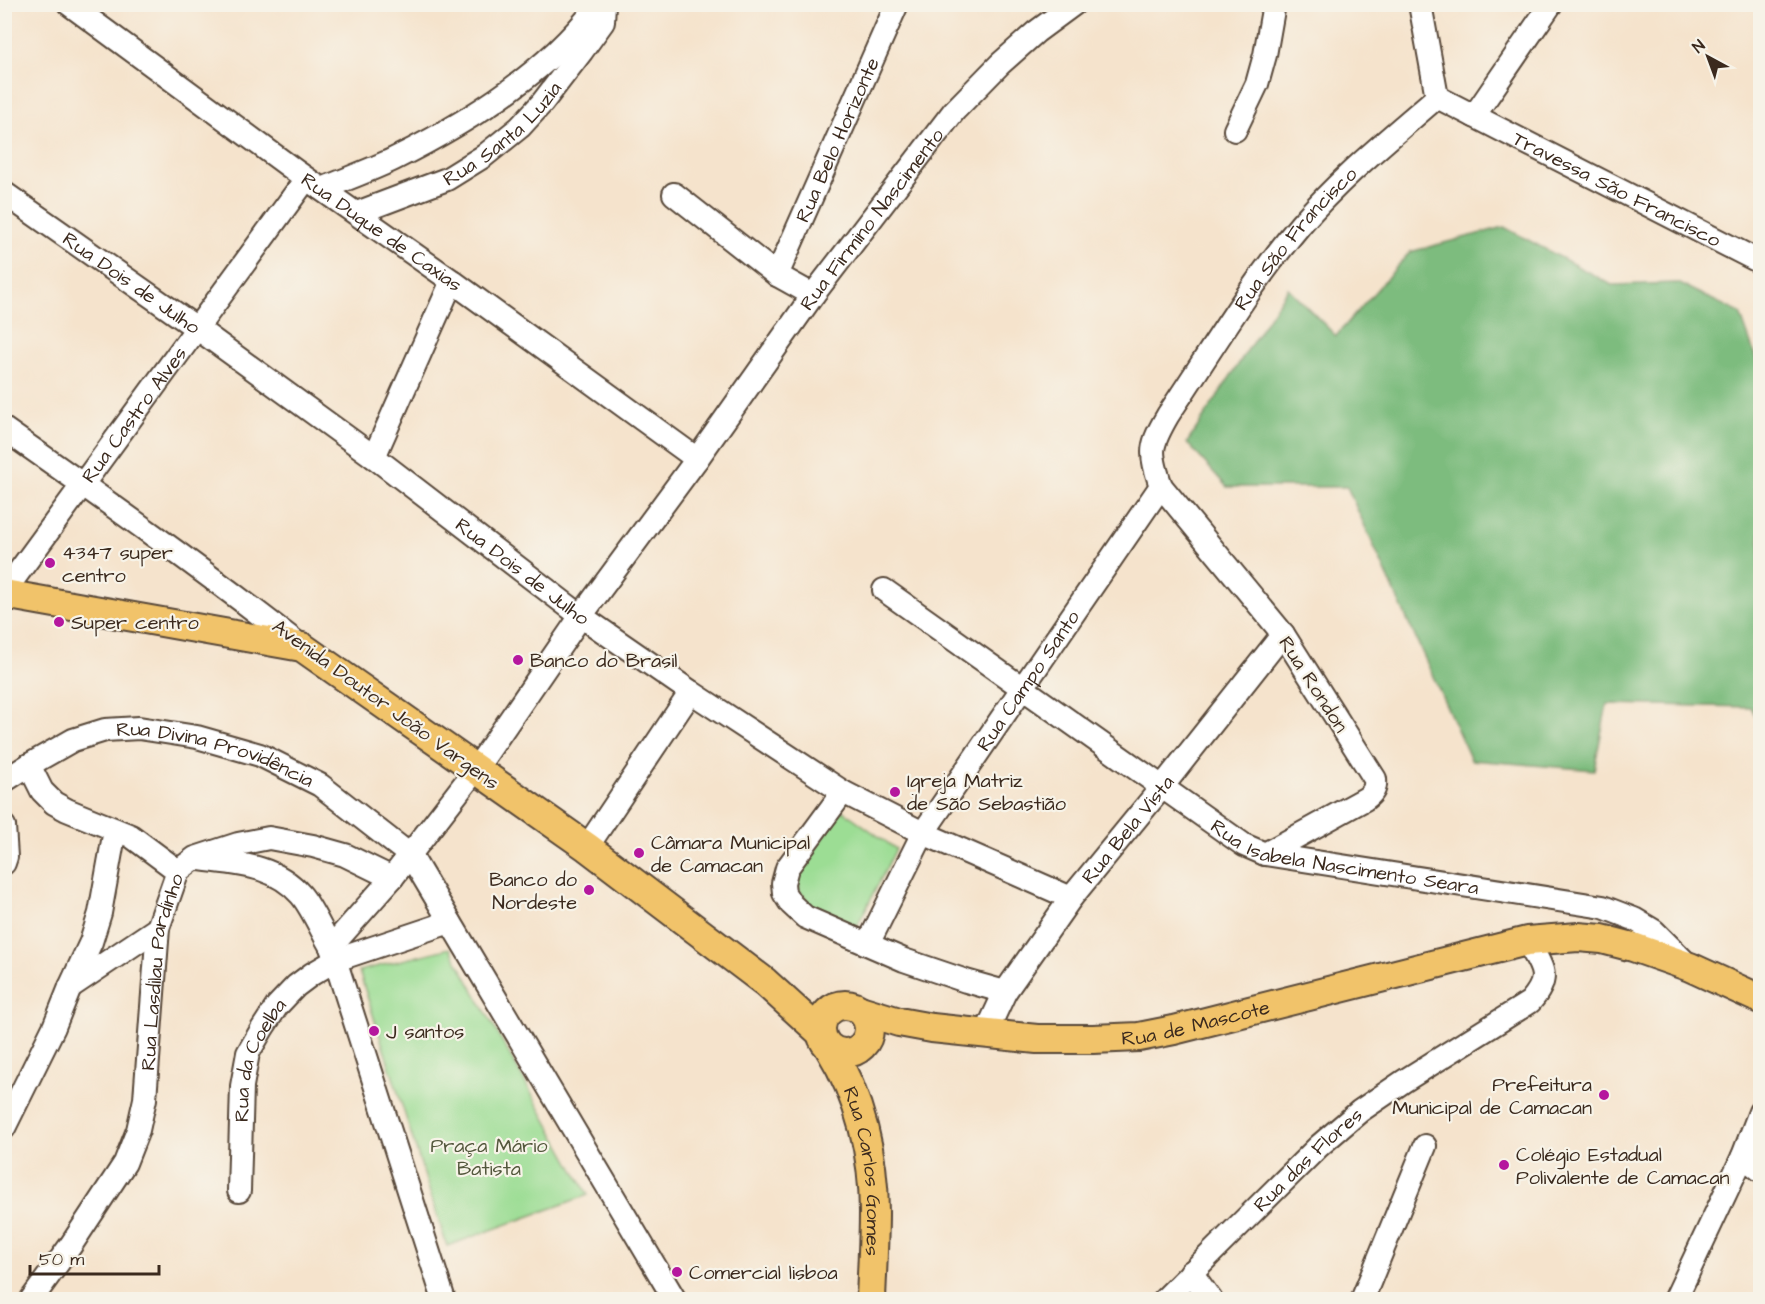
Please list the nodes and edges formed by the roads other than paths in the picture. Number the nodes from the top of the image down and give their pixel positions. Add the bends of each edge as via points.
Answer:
1 (598, 4) edge
2 (604, 4) edge
3 (897, 4) edge
4 (1074, 4) edge
5 (1274, 4) edge
6 (1420, 4) edge
7 (1551, 4) edge
8 (80, 7) edge
9 (1437, 97) junction
10 (1474, 116) junction
11 (1235, 130) dead end
12 (314, 184) junction
13 (4, 193) edge
14 (674, 194) dead end
15 (357, 213) junction
16 (1761, 262) edge
17 (777, 275) junction
18 (452, 282) junction
19 (813, 295) junction
20 (198, 329) junction
21 (4, 429) edge
22 (374, 457) junction
23 (697, 459) junction
24 (83, 484) junction
25 (1161, 486) junction
26 (884, 590) dead end
27 (4, 593) edge
28 (581, 616) junction
29 (1283, 634) junction
30 (302, 647) junction
31 (1023, 689) junction
32 (691, 692) junction
33 (29, 765) junction
34 (476, 769) junction
35 (4, 781) edge
36 (1162, 787) junction
37 (843, 792) junction
38 (4, 826) edge
39 (114, 830) junction
40 (923, 832) junction
41 (587, 847) junction
42 (1265, 854) junction
43 (411, 856) junction
44 (4, 863) edge
45 (187, 865) junction
46 (392, 878) junction
47 (1071, 898) junction
48 (450, 922) junction
49 (158, 928) junction
50 (1527, 941) junction
51 (868, 944) junction
52 (334, 954) junction
53 (1690, 967) junction
54 (765, 982) junction
55 (70, 987) junction
56 (1005, 992) junction
57 (1761, 999) edge
58 (851, 1008) junction
59 (986, 1033) junction
60 (826, 1041) junction
61 (1761, 1112) edge
62 (4, 1128) edge
63 (1425, 1146) dead end
64 (1743, 1156) junction
65 (1761, 1170) edge
66 (239, 1191) dead end
67 (1191, 1272) junction
68 (31, 1299) edge
69 (444, 1299) edge
70 (675, 1299) edge
71 (871, 1299) edge
72 (1164, 1299) edge
73 (1211, 1299) edge
74 (1362, 1299) edge
75 (1675, 1299) edge

1 - 12 street, Rua Santa Luzia via 578,31 481,111 392,160
2 - 15 street, Rua Santa Luzia via 603,22 520,127 447,179
3 - 17 street, Rua Belo Horizonte
4 - 19 street, Rua Firmino Nascimento via 1000,64 954,111
5 - 11 street via 1257,84
6 - 9 street
7 - 10 street
8 - 12 street, Rua Duque de Caxias
9 - 10 street, Travessa São Francisco
9 - 25 street, Rua São Francisco via 1343,180 1268,265 1158,433 1152,451
10 - 16 street, Travessa São Francisco
12 - 15 street, Rua Duque de Caxias
12 - 20 street, Rua Castro Alves
13 - 20 street, Rua Dois de Julho
14 - 17 street
15 - 18 street, Rua Duque de Caxias
17 - 19 street
18 - 22 street
18 - 23 street, Rua Duque de Caxias
19 - 23 street, Rua Firmino Nascimento
20 - 22 street, Rua Dois de Julho
20 - 24 street, Rua Castro Alves
21 - 24 street, Avenida Doutor João Vargens
22 - 28 street, Rua Dois de Julho
23 - 28 street, Rua Firmino Nascimento
24 - 27 street, Rua Castro Alves
24 - 30 street, Avenida Doutor João Vargens
25 - 29 street, Rua Rondon
25 - 31 street, Rua Campo Santo
26 - 31 street, Rua Isabela Nascimento Seara
27 - 30 main road
28 - 32 street, Rua Dois de Julho
28 - 34 street, Rua Firmino Nascimento
29 - 36 street, Rua Bela Vista
29 - 42 street, Rua Rondon via 1371,772 1376,787 1365,799
30 - 34 main road, Avenida Doutor João Vargens
31 - 36 street, Rua Isabela Nascimento Seara
31 - 40 street, Rua Campo Santo
32 - 37 street, Rua Dois de Julho
32 - 41 street
33 - 35 street, Rua Divina Providência
33 - 39 street via 42,791 54,802
33 - 43 street, Rua Divina Providência via 73,740 105,730 139,729 197,737 260,755 320,785
34 - 41 main road, Avenida Doutor João Vargens
34 - 43 street, Rua Firmino Nascimento
36 - 42 street, Rua Isabela Nascimento Seara via 1244,845
36 - 47 street, Rua Bela Vista
37 - 40 street, Rua Dois de Julho
37 - 51 street via 788,868 784,893 806,917
38 - 44 street
39 - 45 street
39 - 55 street via 92,942
40 - 47 street, Rua Dois de Julho
40 - 51 street, Rua Campo Santo
41 - 54 main road, Avenida Doutor João Vargens
42 - 53 street, Rua Isabela Nascimento Seara via 1603,908 1654,931
43 - 46 street
43 - 48 street
45 - 46 street, Rua Lasdilau Pardinho via 238,844 269,838 345,855
45 - 49 street, Rua Lasdilau Pardinho
45 - 52 street via 248,865 284,880 302,896
46 - 52 street
47 - 56 street, Rua Bela Vista
48 - 52 street
48 - 70 street
49 - 55 street
49 - 68 street, Rua Lasdilau Pardinho via 145,1099 138,1130 124,1163
50 - 53 main road, Rua de Mascote via 1602,939
50 - 59 main road, Rua de Mascote via 1139,1037 1037,1039
50 - 67 street, Rua das Flores via 1543,971 1542,984 1530,1002 1360,1110
51 - 56 street via 904,960
52 - 66 street, Rua da Coelba via 290,993 248,1053 242,1086
52 - 69 street
53 - 57 main road, Rua de Mascote
54 - 58 main road, Avenida Doutor João Vargens
54 - 60 main road, Avenida Doutor João Vargens
55 - 62 street
56 - 59 street, Rua Bela Vista
58 - 59 main road, Rua de Mascote via 899,1022
58 - 60 main road via 833,1008 826,1015 822,1023
58 - 60 main road via 867,1017 870,1026 865,1044 849,1054 839,1053
60 - 71 main road, Rua Carlos Gomes via 855,1099 872,1172
61 - 64 street
63 - 74 street
64 - 65 street
64 - 75 street
67 - 72 street
67 - 73 street

